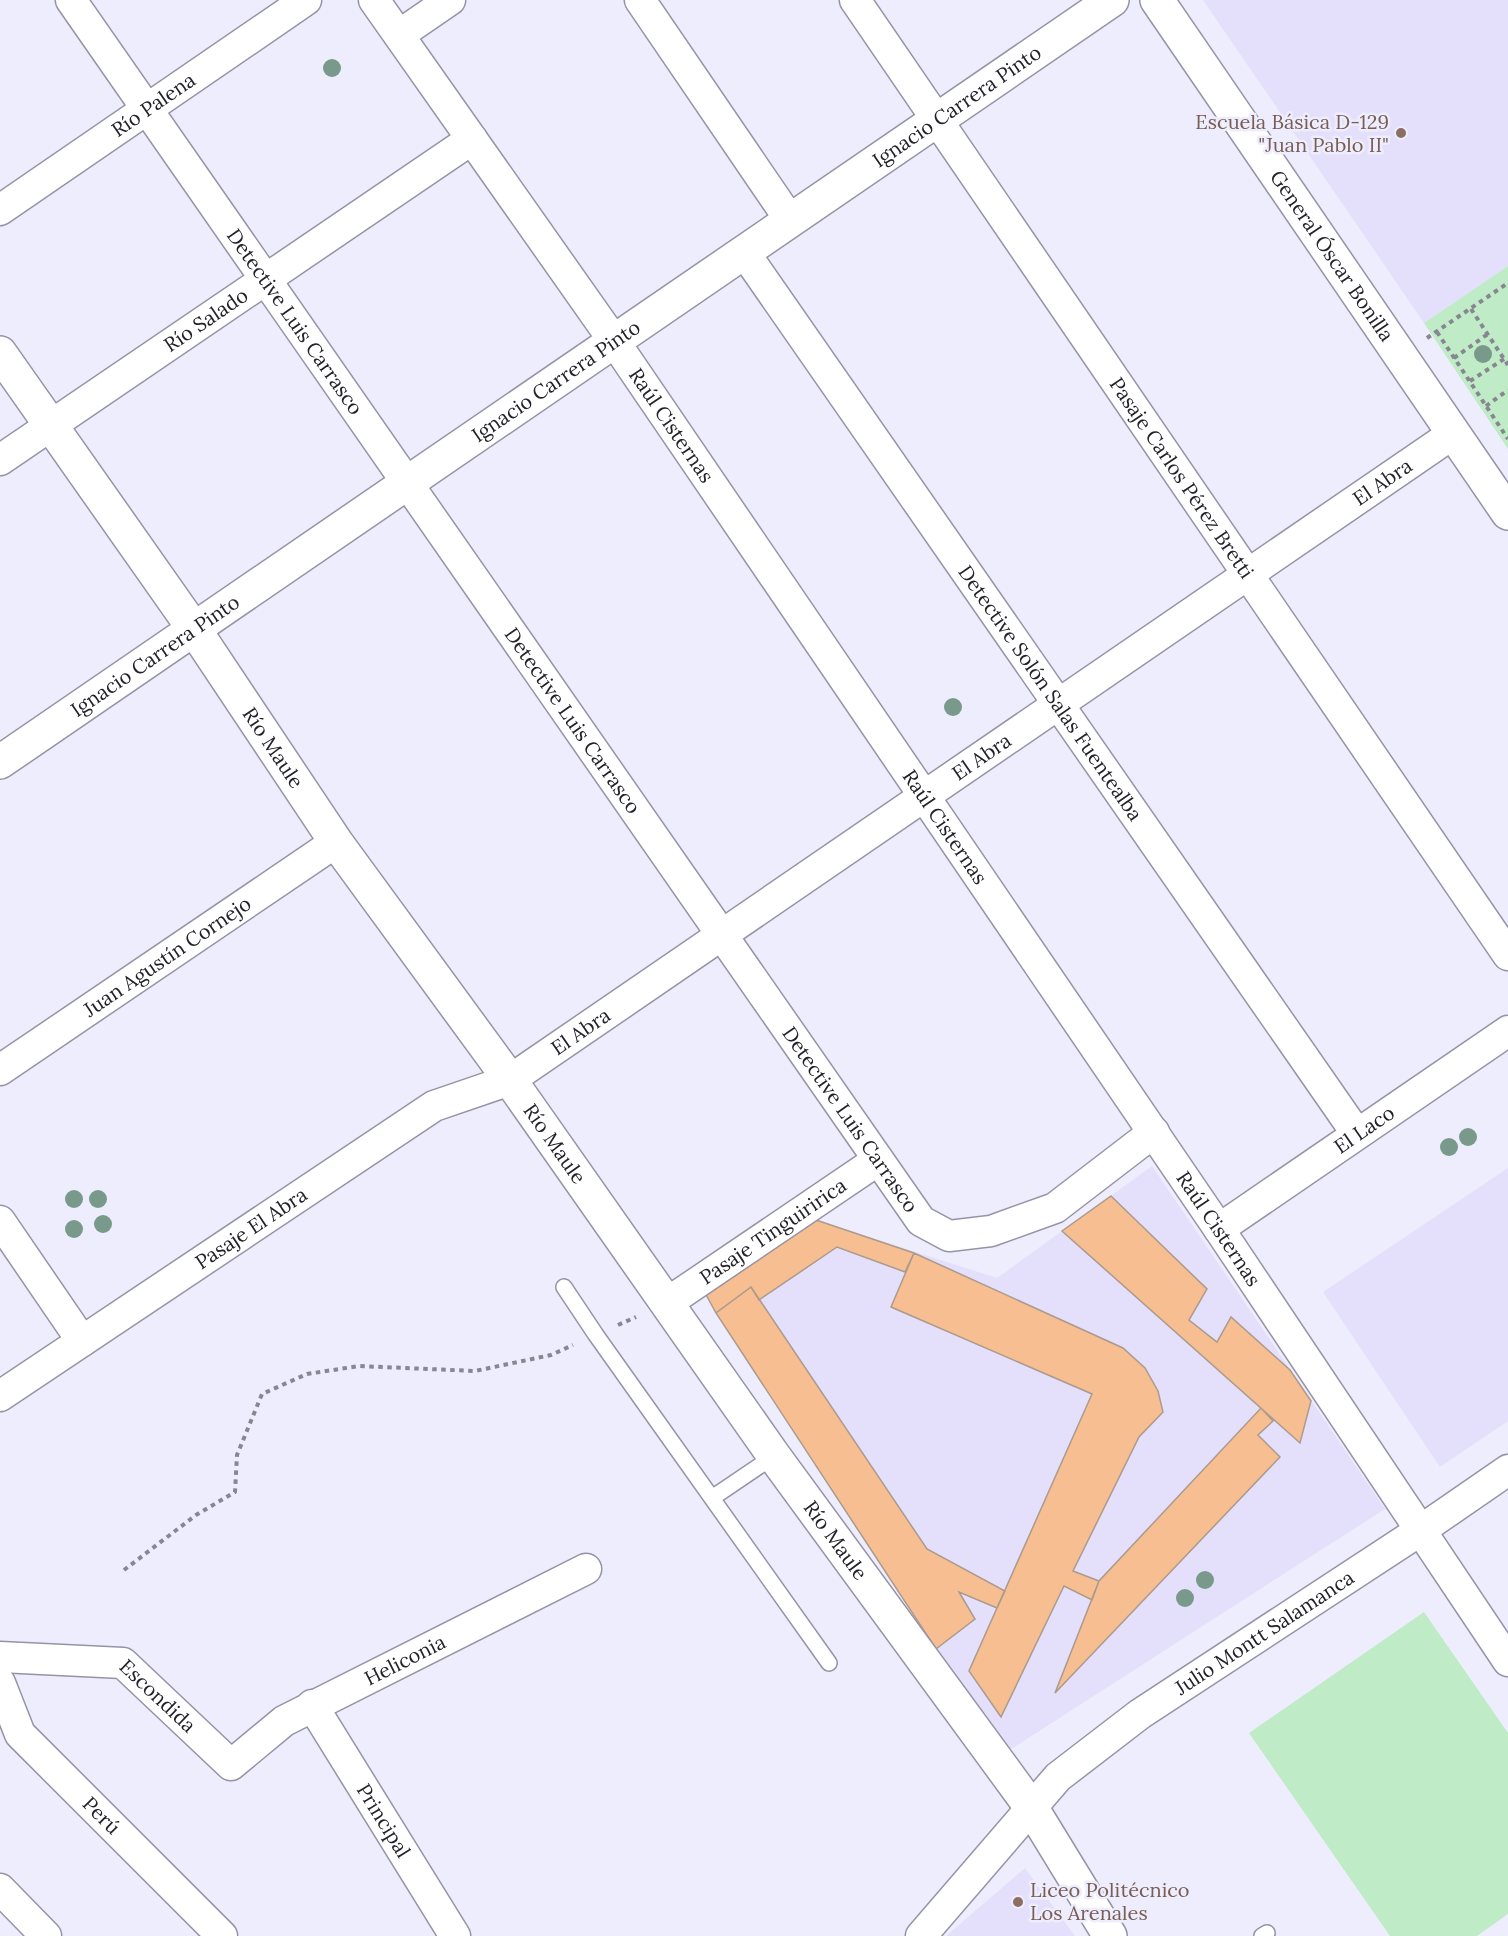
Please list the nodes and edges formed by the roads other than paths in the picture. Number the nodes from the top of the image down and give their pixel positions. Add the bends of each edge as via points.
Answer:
1 (71, 0) edge
2 (306, 0) edge
3 (374, 0) edge
4 (450, 0) edge
5 (640, 0) edge
6 (855, 0) edge
7 (1112, 0) edge
8 (1157, 0) edge
9 (399, 35) junction
10 (147, 110) junction
11 (936, 120) junction
12 (472, 139) junction
13 (0, 210) edge
14 (790, 220) junction
15 (744, 252) junction
16 (265, 280) junction
17 (614, 341) junction
18 (0, 353) edge
19 (50, 426) junction
20 (1454, 434) junction
21 (0, 460) edge
22 (408, 483) junction
23 (1508, 513) edge
24 (1247, 574) junction
25 (194, 629) junction
26 (1058, 704) junction
27 (0, 762) edge
28 (924, 796) junction
29 (336, 842) junction
30 (720, 934) junction
31 (1508, 955) edge
32 (1508, 1031) edge
33 (0, 1070) edge
34 (510, 1080) junction
35 (1154, 1132) junction
36 (1357, 1134) junction
37 (878, 1160) junction
38 (0, 1221) edge
39 (1219, 1228) junction
40 (564, 1287) dead end
41 (667, 1304) junction
42 (82, 1341) junction
43 (0, 1396) edge
44 (774, 1456) junction
45 (1508, 1470) edge
46 (712, 1498) junction
47 (1421, 1530) junction
48 (586, 1569) dead end
49 (0, 1657) edge
50 (1508, 1661) edge
51 (829, 1663) dead end
52 (0, 1683) edge
53 (312, 1706) junction
54 (231, 1765) joint
55 (1031, 1807) junction
56 (0, 1889) edge
57 (46, 1936) edge
58 (222, 1936) edge
59 (455, 1936) edge
60 (921, 1936) edge
61 (1110, 1936) edge

1 - 10 street, Detective Luis Carrasco
2 - 10 street, Río Palena
3 - 9 street, Raúl Cisternas
4 - 9 street
5 - 14 street
6 - 11 street, Pasaje Carlos Pérez Bretti
7 - 11 street, Ignacio Carrera Pinto
8 - 20 street, General Óscar Bonilla
9 - 12 street, Raúl Cisternas
10 - 13 street, Río Palena
10 - 16 street, Detective Luis Carrasco
11 - 14 street, Ignacio Carrera Pinto
11 - 24 street, Pasaje Carlos Pérez Bretti
12 - 16 street, Río Salado
12 - 17 street, Raúl Cisternas
14 - 15 street, Ignacio Carrera Pinto
15 - 17 street, Ignacio Carrera Pinto
15 - 26 street, Detective Solón Salas Fuentealba
16 - 19 street, Río Salado
16 - 22 street, Detective Luis Carrasco
17 - 22 street, Ignacio Carrera Pinto
17 - 28 street, Raúl Cisternas
18 - 19 street, Río Maule
19 - 21 street, Río Salado
19 - 25 street, Río Maule
20 - 23 street, General Óscar Bonilla
20 - 24 street, El Abra
22 - 25 street, Ignacio Carrera Pinto
22 - 30 street, Detective Luis Carrasco
24 - 26 street, El Abra
24 - 31 street, Pasaje Carlos Pérez Bretti
25 - 27 street, Ignacio Carrera Pinto
25 - 29 street, Río Maule
26 - 28 street, El Abra
26 - 36 street, Detective Solón Salas Fuentealba
28 - 30 street, El Abra
28 - 35 street, Raúl Cisternas
29 - 33 street, Juan Agustín Cornejo
29 - 34 street, Río Maule
30 - 34 street, El Abra
30 - 37 street, Detective Luis Carrasco
32 - 36 street, El Laco
34 - 41 street, Río Maule
34 - 42 street, Pasaje El Abra via 434,1106
35 - 37 street, Detective Luis Carrasco via 1055,1208 991,1231 949,1236 921,1221
35 - 39 street, Raúl Cisternas
36 - 39 street, El Laco
37 - 41 street, Pasaje Tinguiririca
38 - 42 street
39 - 47 street, Raúl Cisternas
40 - 46 lane
41 - 44 street, Río Maule
42 - 43 street, Pasaje El Abra
44 - 46 lane
44 - 55 street, Río Maule
45 - 47 street, Julio Montt Salamanca
46 - 51 lane
47 - 50 street, Raúl Cisternas
47 - 55 street, Julio Montt Salamanca via 1140,1714 1058,1777
48 - 53 street, Heliconia
49 - 54 street, Escondida via 123,1663
52 - 58 street, Perú via 20,1734
53 - 54 street, Heliconia via 284,1721
53 - 59 street, Principal
55 - 60 street, Julio Montt Salamanca
55 - 61 street, Río Maule
56 - 57 street

